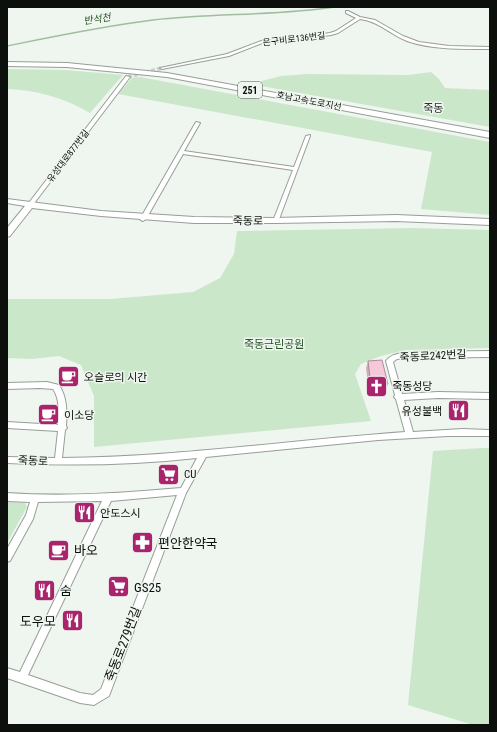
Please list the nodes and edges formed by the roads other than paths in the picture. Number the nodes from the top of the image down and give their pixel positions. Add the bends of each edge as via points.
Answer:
1 (347, 12) dead end
2 (359, 18) junction
3 (490, 48) edge
4 (7, 60) edge
5 (7, 64) edge
6 (162, 68) tunnel mouth
7 (128, 77) tunnel mouth
8 (198, 123) dead end
9 (490, 131) edge
10 (490, 135) edge
11 (308, 136) dead end
12 (181, 152) junction
13 (295, 169) junction
14 (7, 201) edge
15 (30, 206) junction
16 (143, 219) junction
17 (276, 221) junction
18 (490, 222) edge
19 (7, 234) edge
20 (490, 354) edge
21 (7, 386) edge
22 (490, 396) edge
23 (398, 397) junction
24 (7, 425) edge
25 (63, 428) junction
26 (490, 433) edge
27 (410, 435) junction
28 (204, 454) junction
29 (7, 460) edge
30 (58, 462) junction
31 (183, 491) junction
32 (7, 497) edge
33 (108, 498) junction
34 (35, 499) junction
35 (7, 558) edge
36 (7, 673) edge
37 (22, 678) junction

1 - 2 street
2 - 3 street via 380,23 400,36 418,42
2 - 6 street, 은구비로136번길 via 331,34 280,42 264,41 231,54
4 - 9 highway, 호남고속도로지선 / 251 via 69,62 167,72
5 - 10 highway, 호남고속도로지선 / 251 via 67,65 167,75
7 - 15 street, 유성대로877번길
8 - 12 street
11 - 13 street
12 - 13 street
12 - 16 street
13 - 17 street
14 - 15 street, 죽동로
15 - 16 street, 죽동로
15 - 19 street, 유성대로877번길
16 - 17 street, 죽동로
17 - 18 street, 죽동로 via 396,218
20 - 23 street, 죽동로242번길 via 395,357 389,363
21 - 25 street via 47,384 56,387 60,393
22 - 23 street
23 - 27 street, 죽동로242번길
24 - 25 street
25 - 30 street
26 - 27 street, 죽동로
27 - 28 street, 죽동로
28 - 30 street, 죽동로 via 125,461
28 - 31 street, 죽동로279번길
29 - 30 street, 죽동로
31 - 33 street
31 - 37 street, 죽동로279번길 via 104,692 94,700 80,698
32 - 34 street
33 - 34 street
33 - 37 street
34 - 35 street via 30,516
36 - 37 street, 죽동로279번길

